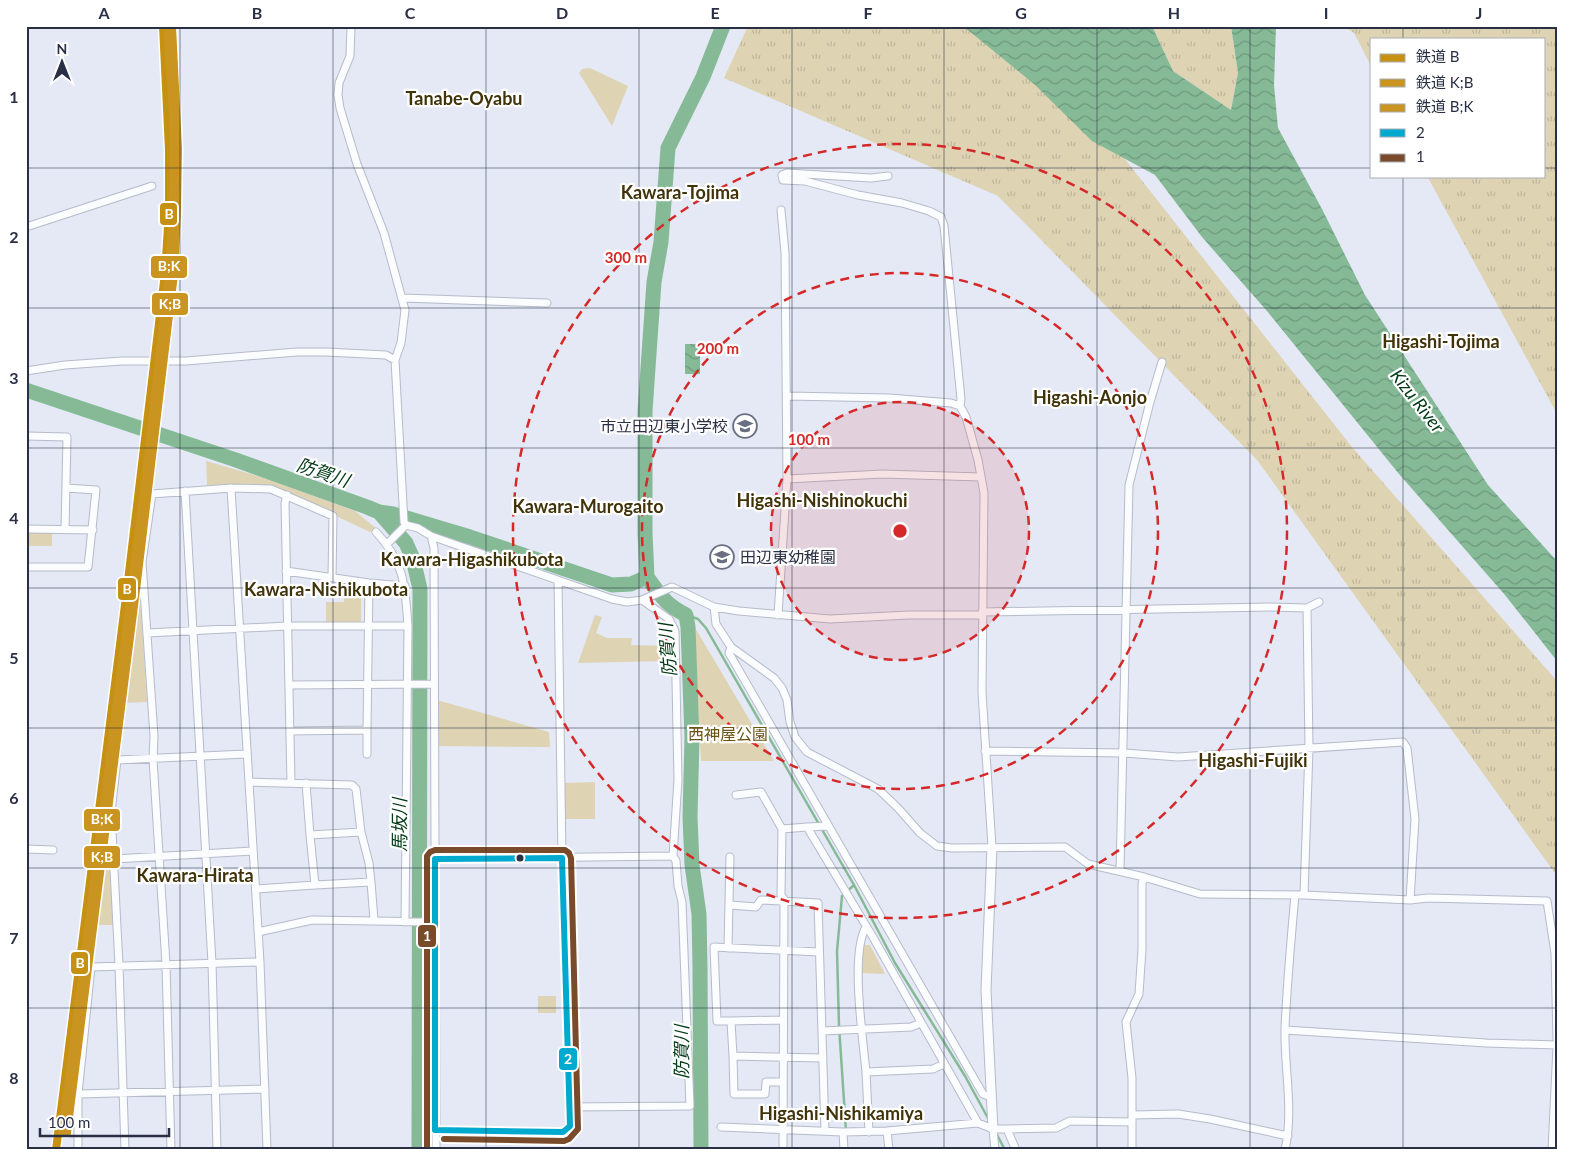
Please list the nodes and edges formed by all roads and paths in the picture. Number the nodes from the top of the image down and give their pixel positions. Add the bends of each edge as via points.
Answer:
1 (351, 26) edge
2 (888, 176) dead end
3 (152, 186) dead end
4 (781, 210) dead end
5 (26, 227) edge
6 (403, 298) junction
7 (547, 303) dead end
8 (395, 360) junction
9 (1162, 362) dead end
10 (26, 371) edge
11 (788, 396) junction
12 (960, 406) junction
13 (26, 436) edge
14 (981, 477) junction
15 (787, 479) junction
16 (66, 488) junction
17 (231, 488) junction
18 (185, 491) junction
19 (287, 495) junction
20 (404, 525) junction
21 (26, 530) edge
22 (65, 530) junction
23 (93, 530) junction
24 (376, 532) dead end
25 (431, 536) junction
26 (390, 542) junction
27 (26, 567) edge
28 (286, 571) junction
29 (332, 577) junction
30 (558, 580) junction
31 (369, 583) junction
32 (405, 586) junction
33 (645, 598) junction
34 (1319, 602) dead end
35 (714, 607) junction
36 (1307, 608) junction
37 (1126, 609) junction
38 (982, 614) junction
39 (778, 615) junction
40 (288, 626) junction
41 (368, 626) junction
42 (408, 626) junction
43 (239, 627) junction
44 (193, 630) junction
45 (147, 633) junction
46 (731, 647) junction
47 (430, 684) junction
48 (289, 685) junction
49 (368, 685) junction
50 (411, 685) junction
51 (367, 730) junction
52 (290, 731) junction
53 (1309, 749) junction
54 (985, 751) junction
55 (1124, 753) junction
56 (246, 754) junction
57 (367, 754) dead end
58 (201, 756) junction
59 (153, 759) junction
60 (249, 782) junction
61 (291, 783) junction
62 (306, 783) junction
63 (736, 794) dead end
64 (828, 826) junction
65 (807, 827) junction
66 (782, 829) junction
67 (361, 832) junction
68 (310, 835) junction
69 (992, 848) junction
70 (26, 849) edge
71 (53, 850) dead end
72 (253, 851) junction
73 (206, 854) junction
74 (160, 856) junction
75 (673, 856) junction
76 (730, 857) dead end
77 (562, 858) junction
78 (114, 859) junction
79 (434, 859) junction
80 (1120, 871) junction
81 (1144, 877) junction
82 (371, 882) junction
83 (315, 885) junction
84 (256, 889) junction
85 (1296, 895) junction
86 (1304, 895) junction
87 (1410, 900) junction
88 (784, 901) junction
89 (730, 905) junction
90 (374, 920) junction
91 (409, 922) junction
92 (433, 922) junction
93 (866, 927) junction
94 (258, 932) junction
95 (728, 948) junction
96 (783, 950) junction
97 (819, 952) junction
98 (260, 962) junction
99 (212, 963) junction
100 (166, 964) junction
101 (119, 965) junction
102 (783, 1020) junction
103 (731, 1021) junction
104 (921, 1023) junction
105 (862, 1030) junction
106 (1285, 1030) junction
107 (822, 1031) junction
108 (1557, 1040) edge
109 (1557, 1046) edge
110 (734, 1056) junction
111 (782, 1057) junction
112 (823, 1058) junction
113 (944, 1064) junction
114 (866, 1072) junction
115 (782, 1082) junction
116 (265, 1089) junction
117 (216, 1090) junction
118 (169, 1091) junction
119 (123, 1092) junction
120 (78, 1094) junction
121 (991, 1098) junction
122 (569, 1107) junction
123 (1132, 1118) junction
124 (978, 1123) junction
125 (721, 1127) dead end
126 (993, 1128) junction
127 (1006, 1129) junction
128 (435, 1130) junction
129 (782, 1130) junction
130 (825, 1131) junction
131 (888, 1131) junction
132 (846, 1132) junction
133 (869, 1132) junction
134 (1288, 1136) junction
135 (996, 1149) edge
136 (78, 1150) edge
137 (125, 1150) edge
138 (171, 1150) edge
139 (218, 1150) edge
140 (266, 1150) edge
141 (436, 1150) edge
142 (783, 1150) edge
143 (844, 1150) edge
144 (889, 1150) edge
145 (1016, 1150) edge
146 (1132, 1150) edge
147 (1285, 1150) edge
148 (1552, 1150) edge

1 - 6 street via 350,56 339,83 340,108
2 - 12 street via 782,175 783,180 805,181 902,203 941,217
3 - 5 street
4 - 11 street
6 - 7 street
6 - 8 street via 404,327
8 - 10 street via 386,355 297,352 186,361 122,361
8 - 20 street
9 - 37 street via 1129,485
11 - 12 street via 889,398
11 - 15 street
12 - 14 street via 966,417
13 - 16 street via 67,437
14 - 15 street via 882,474
14 - 38 street via 984,493
15 - 39 street
16 - 22 street
16 - 23 street via 96,490
17 - 18 street
17 - 19 street via 271,489
17 - 43 street
18 - 44 street
18 - 45 street via 152,494 142,562
19 - 28 street
19 - 29 street via 332,516
20 - 25 street via 418,528
20 - 26 street
21 - 22 street
22 - 23 street
23 - 27 street via 88,567
24 - 26 street
25 - 30 street
25 - 47 street via 434,548
26 - 32 street
28 - 29 street
28 - 40 street
29 - 31 street
30 - 33 street via 627,602
30 - 77 street
31 - 32 street
31 - 41 street
32 - 42 street
33 - 35 street via 672,587
33 - 75 street via 669,619 675,631 678,780
34 - 36 street
35 - 39 street
35 - 46 street via 716,624
36 - 37 street
36 - 53 street
37 - 38 street
37 - 55 street
38 - 39 street via 830,619
38 - 54 street
40 - 41 street
40 - 43 street
40 - 48 street
41 - 42 street
41 - 49 street
42 - 50 street
43 - 44 street
43 - 56 street
44 - 45 street
44 - 58 street
45 - 59 street
46 - 64 street via 729,653
46 - 69 street via 774,678 782,688 795,737 808,752 878,789 937,846
47 - 50 street
47 - 79 street
48 - 49 street
48 - 52 street
49 - 50 street
49 - 51 street
50 - 91 street
51 - 52 street
51 - 57 street
52 - 61 street
53 - 55 street via 1178,757
53 - 86 street
53 - 87 street via 1403,742 1407,748 1414,819
54 - 55 street
54 - 69 street
55 - 80 street
56 - 58 street
56 - 60 street
58 - 59 street
58 - 73 street
59 - 74 street
59 - 78 street via 117,760 111,812
60 - 61 street
60 - 72 street
61 - 62 street
62 - 67 street via 352,785 356,789
62 - 68 street
63 - 66 street via 761,792
64 - 65 street
64 - 121 street via 983,1094
65 - 66 street
65 - 93 street
66 - 88 street via 781,895
67 - 68 street
67 - 82 street
68 - 83 street
69 - 80 street via 1065,847 1088,864
69 - 121 street via 986,990
70 - 71 street
72 - 73 street
72 - 84 street
73 - 74 street
73 - 99 street
74 - 78 street
74 - 100 street
75 - 77 street
75 - 122 street via 682,902 690,1106
76 - 89 street
77 - 79 street
77 - 122 street
78 - 101 street
79 - 92 street
80 - 81 street
81 - 85 street via 1200,894
81 - 123 street via 1139,994 1126,1022
82 - 83 street
82 - 90 street
83 - 84 street
84 - 94 street
85 - 86 street
85 - 106 street
86 - 87 street
87 - 108 street via 1547,901 1555,953
88 - 89 street via 761,900 756,907
88 - 96 street
88 - 97 street via 818,903
89 - 95 street
90 - 91 street
90 - 94 street via 312,920
91 - 92 street
92 - 128 street
93 - 104 street
93 - 105 street via 861,935 857,970
94 - 98 street
95 - 96 street
95 - 103 street via 714,947 717,1022
96 - 97 street
96 - 102 street
97 - 107 street
98 - 99 street
98 - 116 street
99 - 100 street
99 - 117 street
100 - 101 street
100 - 118 street
101 - 119 street
101 - 120 street via 91,967
102 - 103 street
102 - 111 street
103 - 110 street
104 - 105 street via 911,1027
104 - 113 street
105 - 107 street
105 - 114 street
106 - 109 street
106 - 134 street via 1290,1104
107 - 112 street
109 - 148 street
110 - 111 street
110 - 115 street via 734,1094 765,1094 766,1082
111 - 112 street
111 - 115 street
112 - 130 street
113 - 114 street via 932,1070
113 - 124 street
114 - 133 street
115 - 129 street
116 - 117 street
116 - 140 street
117 - 118 street
117 - 139 street
118 - 119 street
118 - 138 street
119 - 120 street
119 - 137 street
120 - 136 street
121 - 126 street
122 - 128 street via 570,1126 563,1132
123 - 127 street via 1070,1121 1056,1128
123 - 134 street via 1178,1114
123 - 146 street
124 - 126 street
124 - 131 street
125 - 129 street
126 - 127 street
126 - 135 street
127 - 145 street
128 - 141 street
129 - 130 street
129 - 142 street
130 - 132 street
131 - 133 street
131 - 144 street
132 - 133 street
132 - 143 street
134 - 147 street

